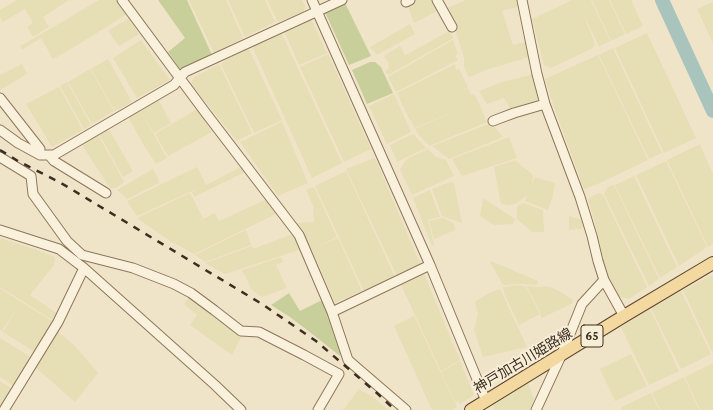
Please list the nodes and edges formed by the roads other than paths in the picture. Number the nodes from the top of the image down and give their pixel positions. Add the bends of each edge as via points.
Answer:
1 (122, 0) edge
2 (312, 0) edge
3 (342, 0) edge
4 (437, 0) edge
5 (522, 0) edge
6 (317, 11) junction
7 (452, 27) dead end
8 (180, 78) junction
9 (0, 98) edge
10 (545, 104) junction
11 (494, 121) dead end
12 (20, 122) junction
13 (0, 130) edge
14 (8, 136) junction
15 (39, 154) junction
16 (49, 155) junction
17 (0, 157) edge
18 (106, 193) dead end
19 (0, 230) edge
20 (79, 258) junction
21 (430, 265) junction
22 (712, 266) edge
23 (84, 268) junction
24 (604, 280) junction
25 (332, 312) junction
26 (624, 316) junction
27 (560, 356) junction
28 (486, 401) junction
29 (4, 410) edge
30 (241, 410) edge
31 (318, 410) edge
32 (406, 410) edge
33 (471, 410) edge
34 (536, 410) edge

1 - 8 street
2 - 6 street
3 - 6 street
4 - 7 street
5 - 10 street
6 - 8 street via 186,72
6 - 21 street
8 - 16 street via 174,85 54,155
8 - 25 street via 299,234
9 - 12 street
10 - 11 street via 514,112
10 - 24 street via 580,197
12 - 14 street
12 - 15 street via 40,148
13 - 14 street
14 - 15 street
15 - 16 street
16 - 18 street via 54,161
17 - 20 street via 31,176 34,194
19 - 20 street
20 - 23 street
20 - 31 street via 133,268 174,284 241,331 260,332 339,374
21 - 25 street
21 - 28 street
22 - 26 main road, 神戸加古川姫路線 / 65
23 - 29 street via 58,322
23 - 30 street
24 - 26 street
24 - 27 street via 582,304
25 - 32 street via 348,360
26 - 27 main road, 神戸加古川姫路線 / 65
27 - 28 main road, 神戸加古川姫路線 / 65
27 - 34 street
28 - 33 main road, 神戸加古川姫路線 / 65

